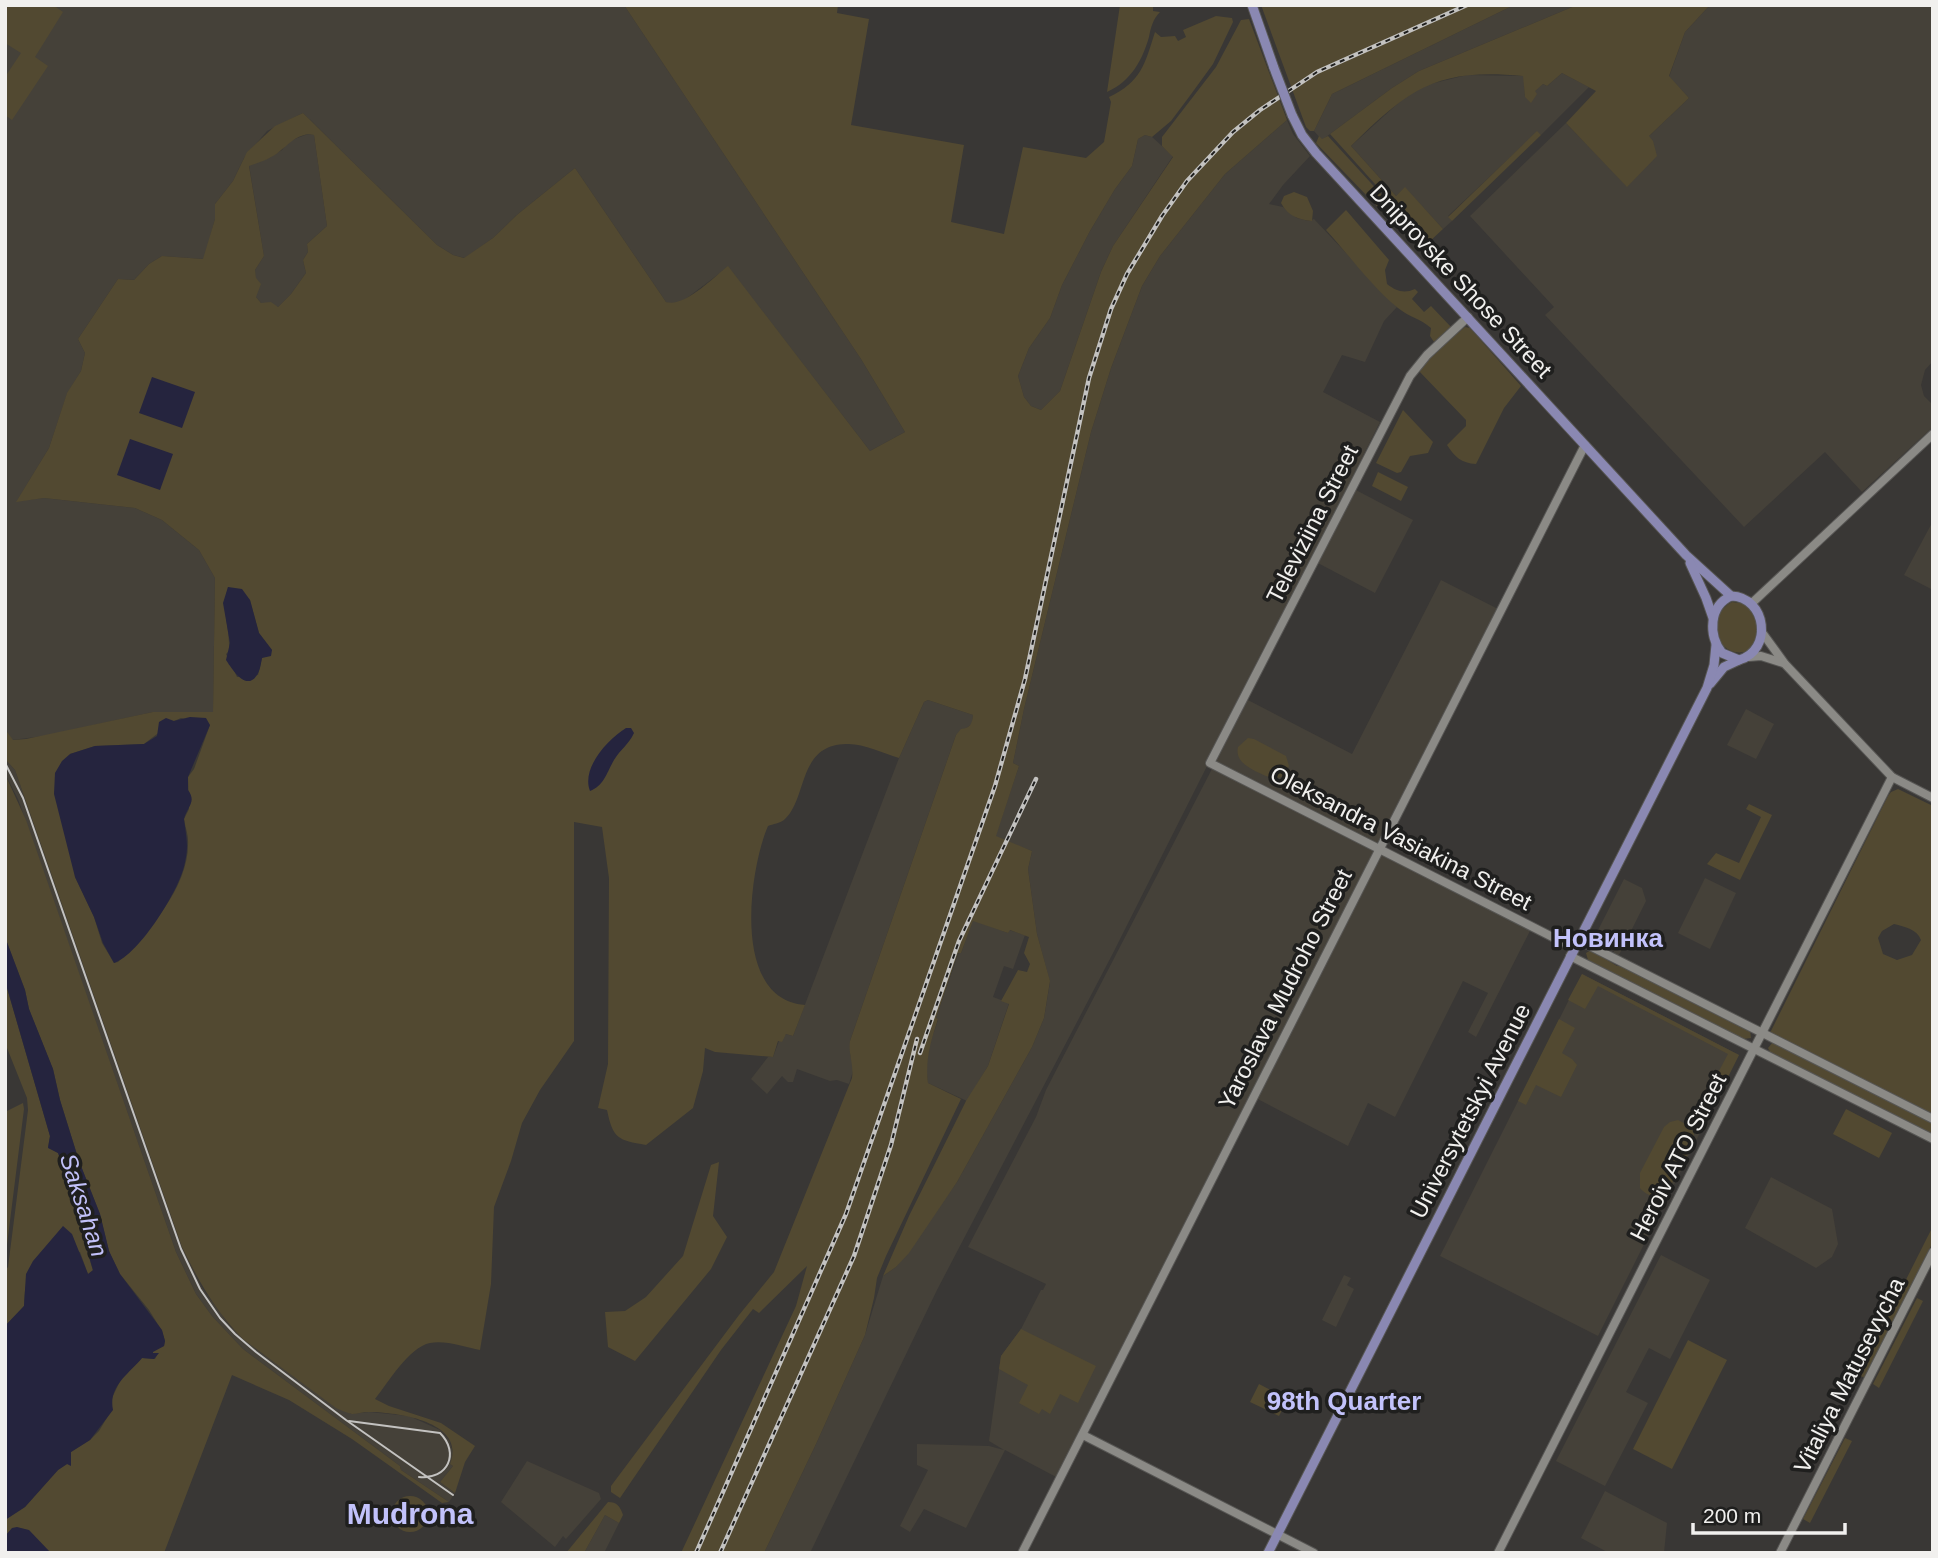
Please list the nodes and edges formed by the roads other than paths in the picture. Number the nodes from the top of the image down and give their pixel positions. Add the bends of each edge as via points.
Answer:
1 (1253, 7) edge
2 (1468, 317) junction
3 (1933, 434) edge
4 (1585, 444) junction
5 (1686, 555) junction
6 (1731, 596) junction
7 (1752, 603) junction
8 (1713, 618) junction
9 (1761, 631) junction
10 (1716, 645) junction
11 (1744, 659) junction
12 (1786, 664) junction
13 (1707, 688) junction
14 (1210, 762) joint
15 (1892, 777) junction
16 (1933, 798) edge
17 (1378, 848) junction
18 (1574, 948) junction
19 (1762, 1033) junction
20 (1755, 1048) junction
21 (1933, 1119) edge
22 (1933, 1139) edge
23 (1933, 1252) edge
24 (1083, 1434) junction
25 (1278, 1534) junction
26 (1022, 1553) edge
27 (1268, 1553) edge
28 (1314, 1553) edge
29 (1498, 1553) edge
30 (1780, 1553) edge

1 - 2 main road, Dniprovske Shose Street, bridge via 1302,135
2 - 4 main road, Dniprovske Shose Street
2 - 14 street, Televiziina Street via 1409,376
3 - 7 street
4 - 5 main road, Dniprovske Shose Street
4 - 17 street, Yaroslava Mudroho Street
5 - 6 main road
5 - 8 main road
6 - 7 main road
6 - 8 main road via 1718,605
7 - 9 main road
8 - 10 main road
9 - 11 main road via 1757,646
9 - 12 street
10 - 11 main road via 1728,657
10 - 13 main road
11 - 12 street via 1766,657
11 - 13 main road via 1724,667
12 - 15 street
13 - 18 main road, Universytetskyi Avenue
14 - 17 street, Oleksandra Vasiakina Street
15 - 16 street
15 - 19 street, Heroiv ATO Street
17 - 18 street, Oleksandra Vasiakina Street
17 - 24 street, Yaroslava Mudroho Street
18 - 19 street, Oleksandra Vasiakina Street
18 - 20 street, Oleksandra Vasiakina Street
18 - 25 main road, Universytetskyi Avenue
19 - 20 street, Heroiv ATO Street
19 - 21 street, Oleksandra Vasiakina Street
20 - 22 street, Oleksandra Vasiakina Street
20 - 29 street, Heroiv ATO Street
23 - 30 street, Vitaliya Matusevycha
24 - 25 street
24 - 26 street, Yaroslava Mudroho Street
25 - 27 main road, Universytetskyi Avenue
25 - 28 street

